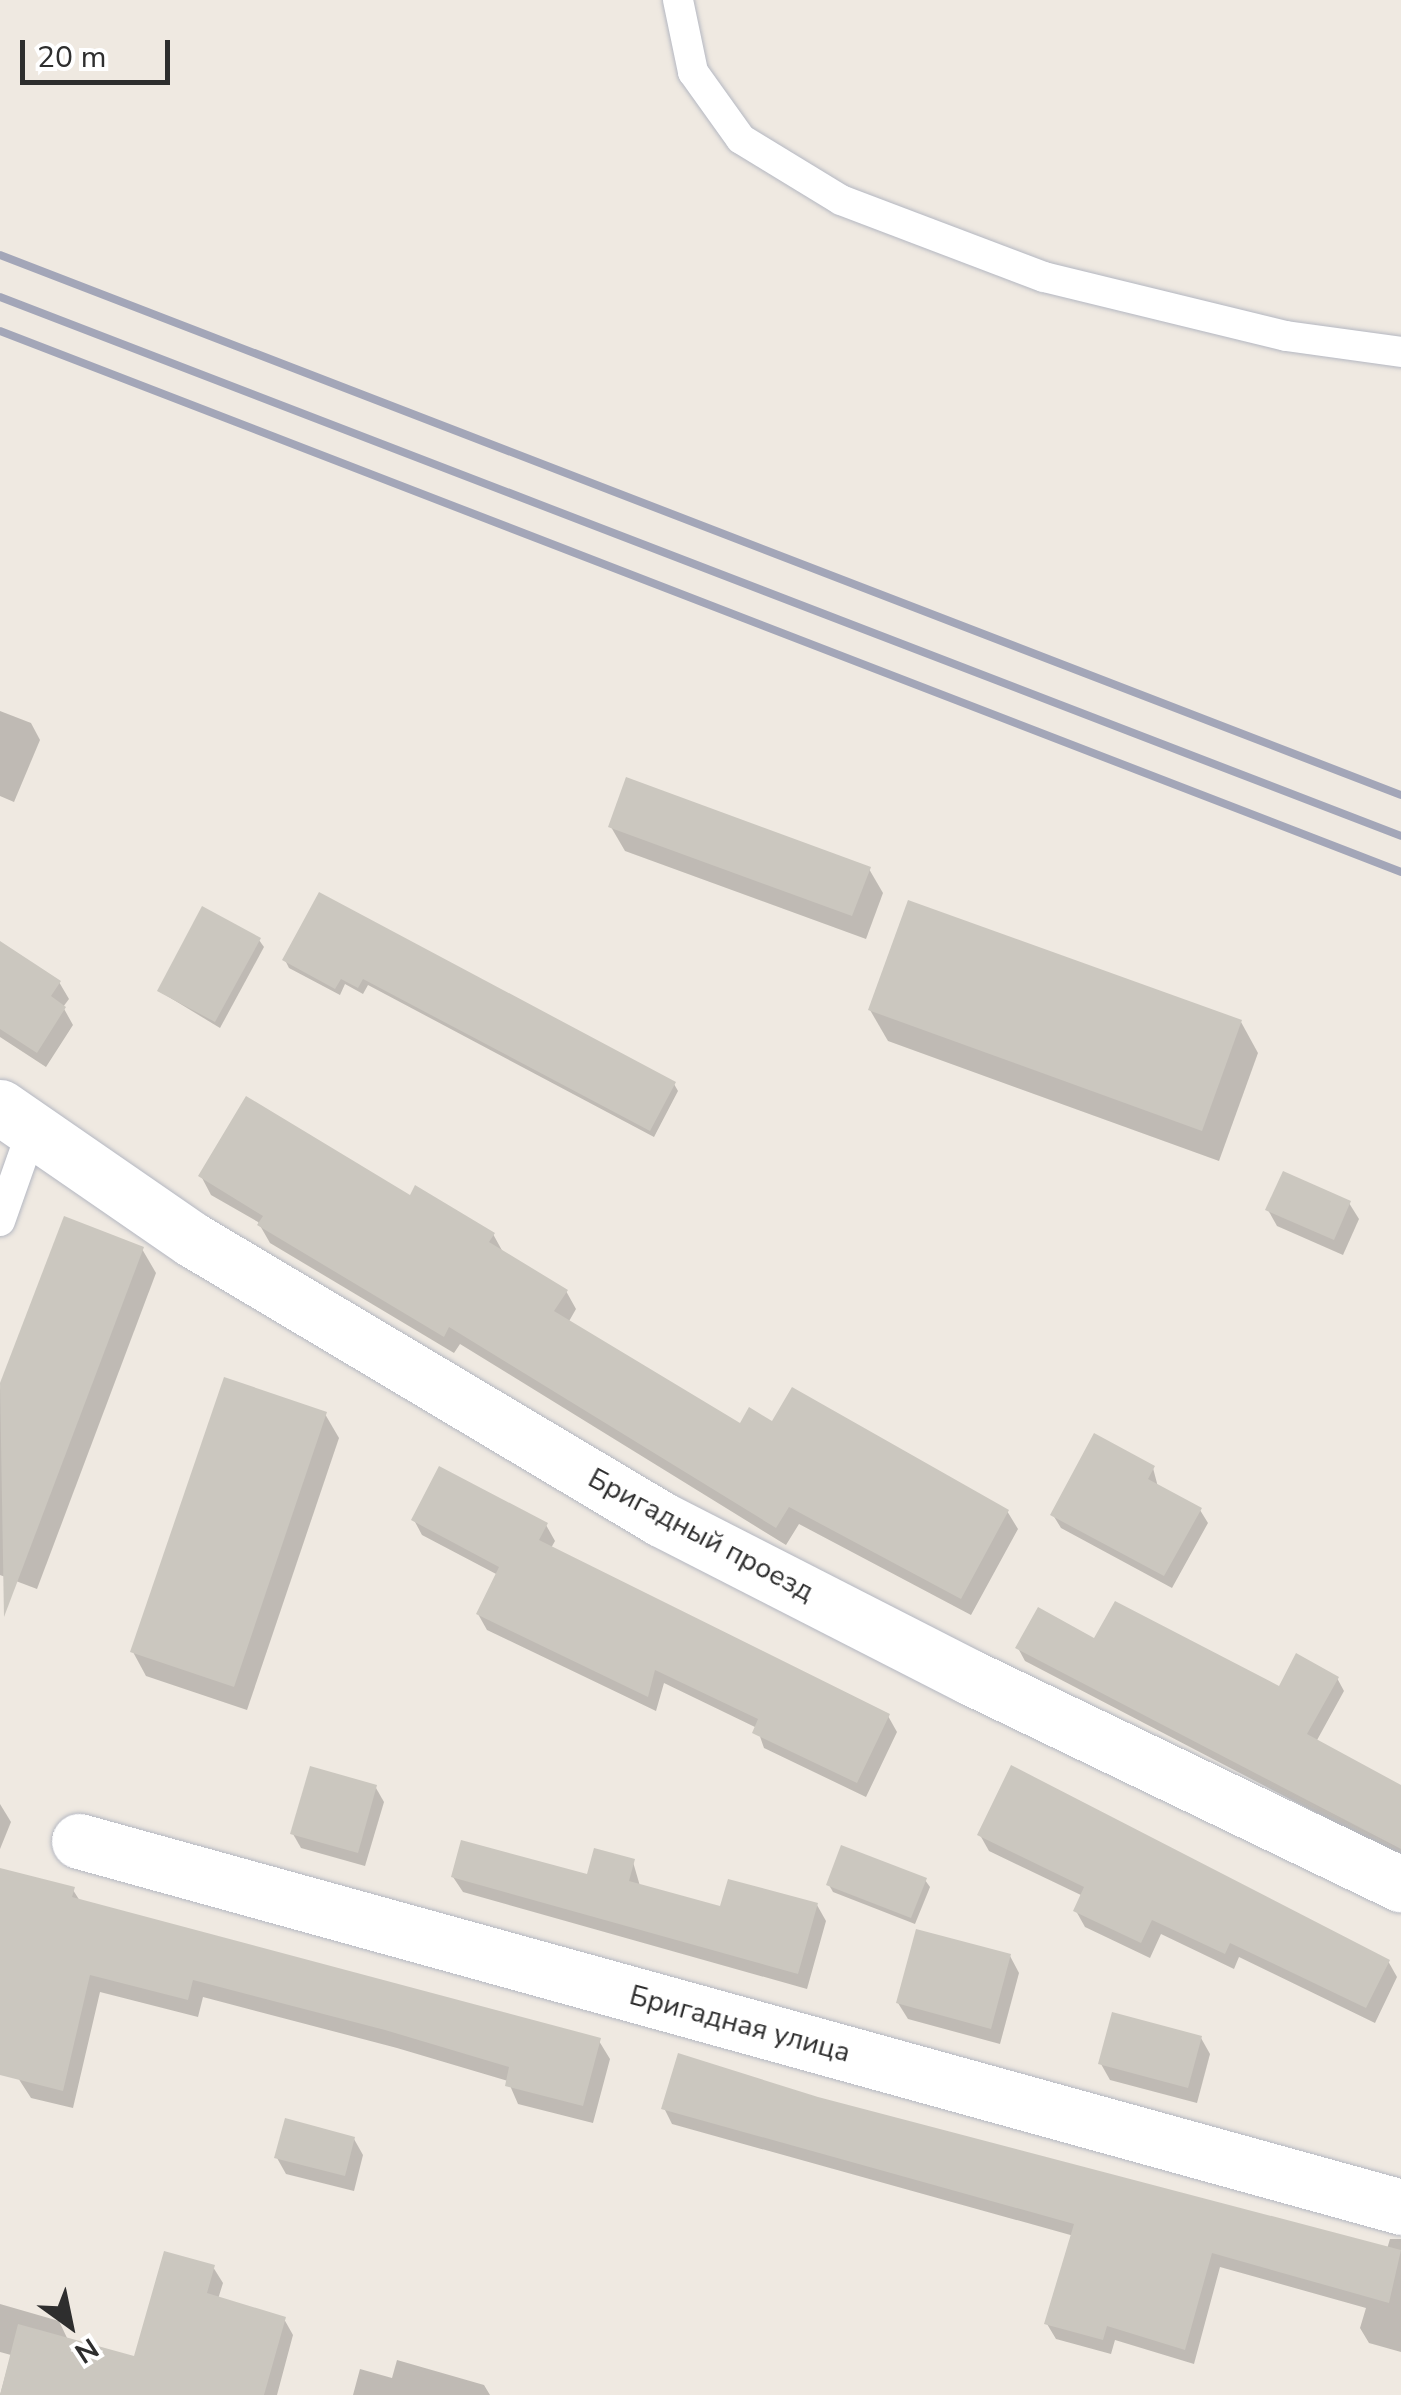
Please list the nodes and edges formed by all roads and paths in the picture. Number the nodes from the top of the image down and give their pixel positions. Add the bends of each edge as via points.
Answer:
1 (678, 0) edge
2 (1401, 352) edge
3 (16, 1118) edge
4 (0, 1221) edge
5 (79, 1841) dead end
6 (1401, 1884) edge
7 (1401, 2207) edge

1 - 2 lane via 692,72 741,139 841,200 1044,277 1286,336
3 - 4 lane
3 - 6 street, Бригадный проезд via 194,1240 662,1518 970,1677
5 - 7 street, Бригадная улица

